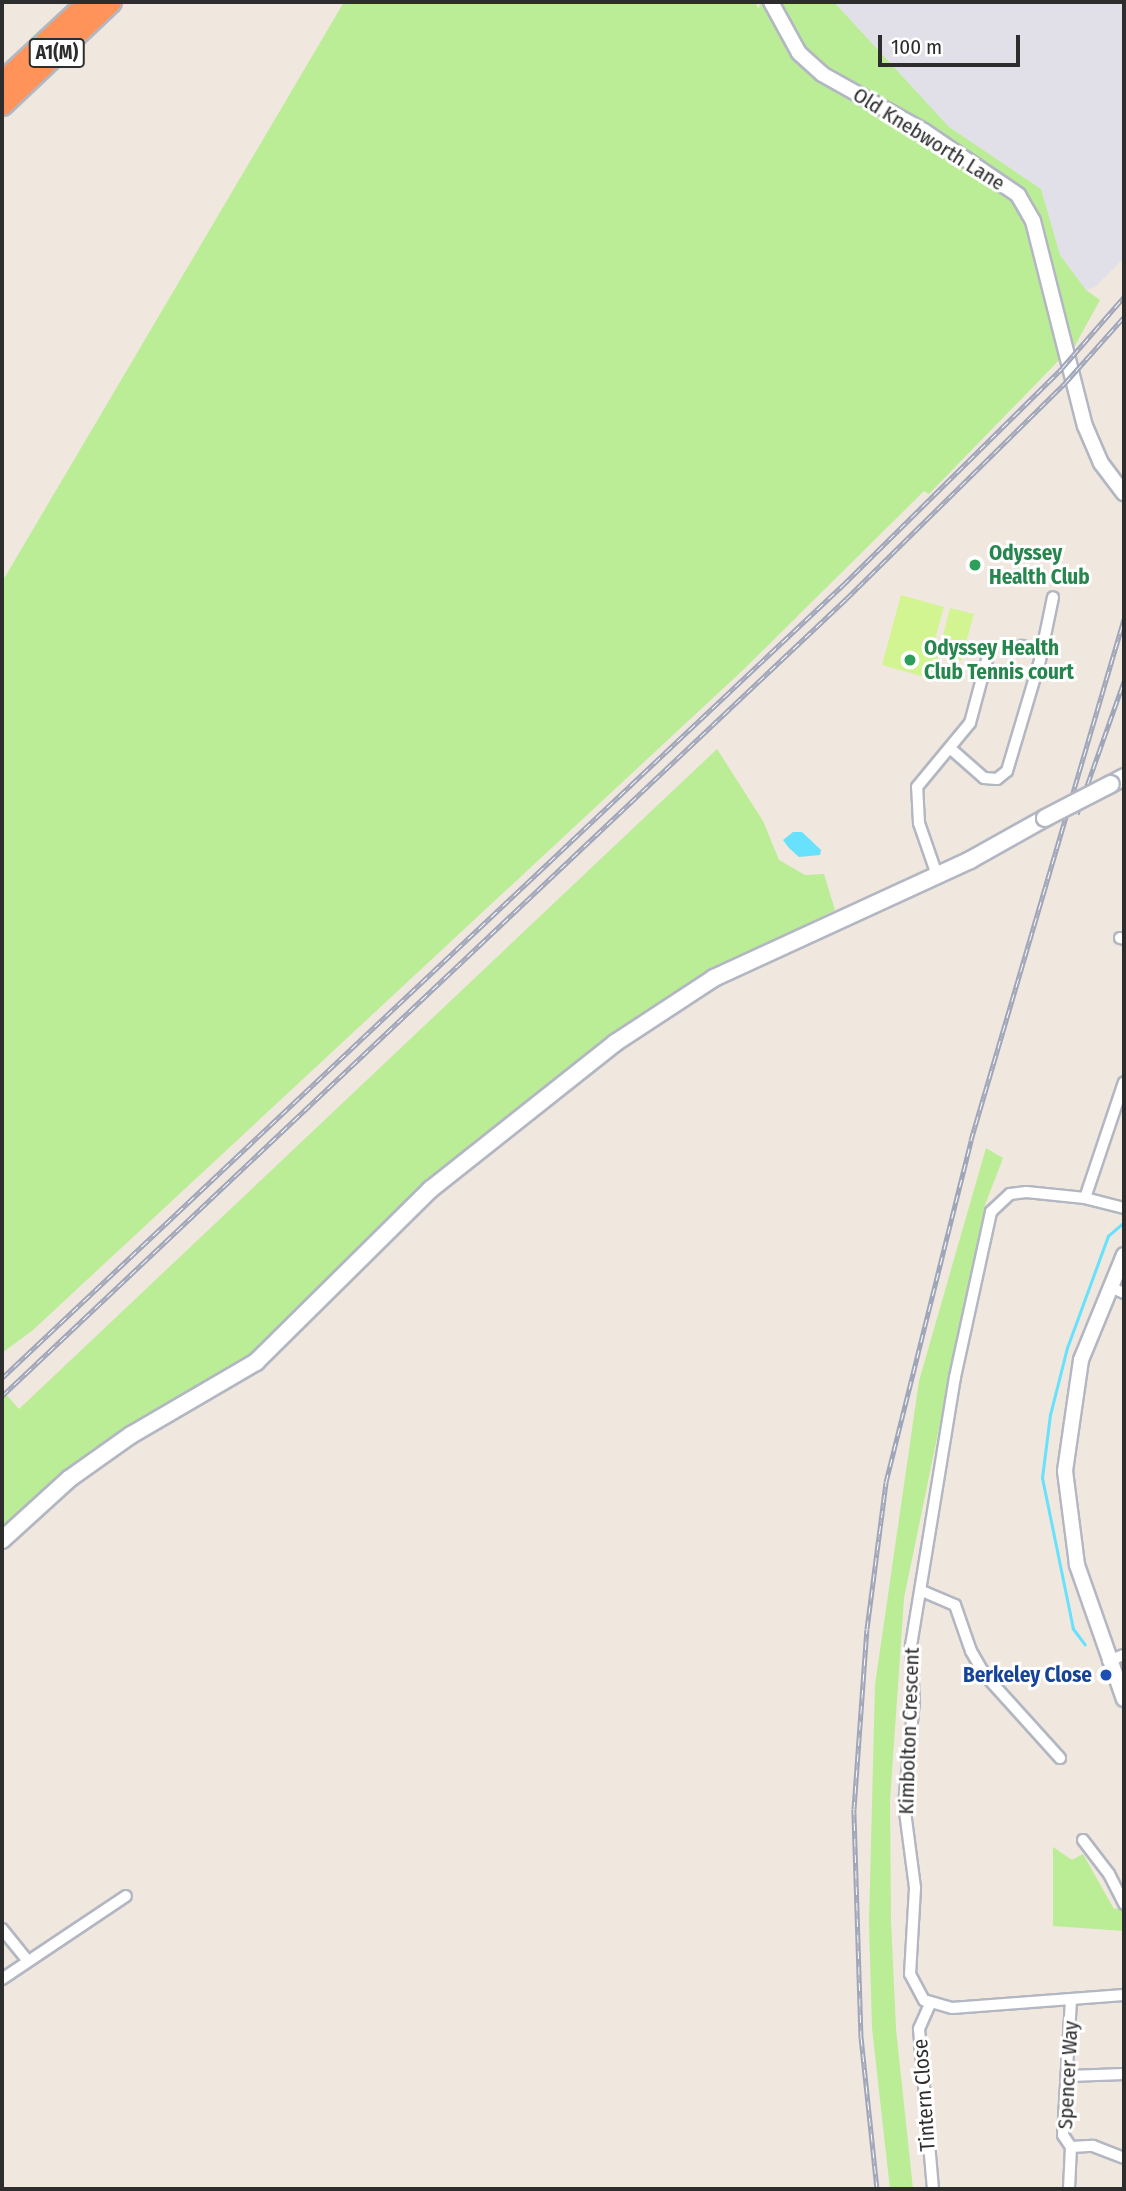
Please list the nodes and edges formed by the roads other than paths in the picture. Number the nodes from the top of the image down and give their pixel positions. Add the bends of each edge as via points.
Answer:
1 (87, 2) edge
2 (111, 2) edge
3 (771, 2) edge
4 (2, 81) edge
5 (2, 105) edge
6 (1124, 493) edge
7 (1053, 597) dead end
8 (1023, 646) dead end
9 (1039, 651) junction
10 (989, 652) dead end
11 (951, 749) junction
12 (1118, 780) edge
13 (937, 875) junction
14 (1124, 1082) edge
15 (1085, 1198) junction
16 (1124, 1208) edge
17 (1124, 1255) edge
18 (1117, 1290) edge
19 (2, 1540) edge
20 (922, 1591) junction
21 (1124, 1655) edge
22 (1108, 1661) junction
23 (1124, 1699) edge
24 (1060, 1758) dead end
25 (1083, 1840) dead end
26 (126, 1896) dead end
27 (1124, 1904) edge
28 (2, 1929) edge
29 (28, 1961) junction
30 (2, 1979) edge
31 (1124, 1995) edge
32 (1071, 2000) junction
33 (930, 2004) junction
34 (1124, 2074) edge
35 (1069, 2076) junction
36 (1071, 2147) junction
37 (1124, 2158) edge
38 (933, 2189) edge
39 (1069, 2189) edge

1 - 4 highway, A1(M)
2 - 5 highway, A1(M)
3 - 6 street, Old Knebworth Lane via 799,53 822,74 924,131 1018,195 1033,221 1085,426 1101,463
7 - 9 street
8 - 9 street
9 - 11 street via 1020,732 1003,776 984,778
10 - 11 street via 970,723
11 - 13 street via 926,772 918,787 919,823
12 - 13 main road, bridge
13 - 19 main road via 714,978 615,1043 431,1189 257,1362 131,1435 69,1479
14 - 15 street
15 - 16 street, Kimbolton Crescent
15 - 20 street, Kimbolton Crescent via 1010,1194 991,1212 955,1377
17 - 18 street
18 - 22 street via 1082,1360 1065,1471 1077,1565
20 - 24 street via 955,1605 985,1675
20 - 33 street, Kimbolton Crescent via 911,1647 914,1701 904,1804 915,1888 910,1974 917,1992
21 - 22 street
22 - 23 street
25 - 27 street via 1110,1874
26 - 29 street
28 - 29 street
29 - 30 street
31 - 32 street
32 - 33 street via 960,2008
32 - 35 street, Spencer Way
33 - 38 street, Tintern Close via 919,2029
34 - 35 street
35 - 36 street, Spencer Way via 1063,2135
36 - 37 street via 1093,2147
36 - 39 street, Spencer Way

